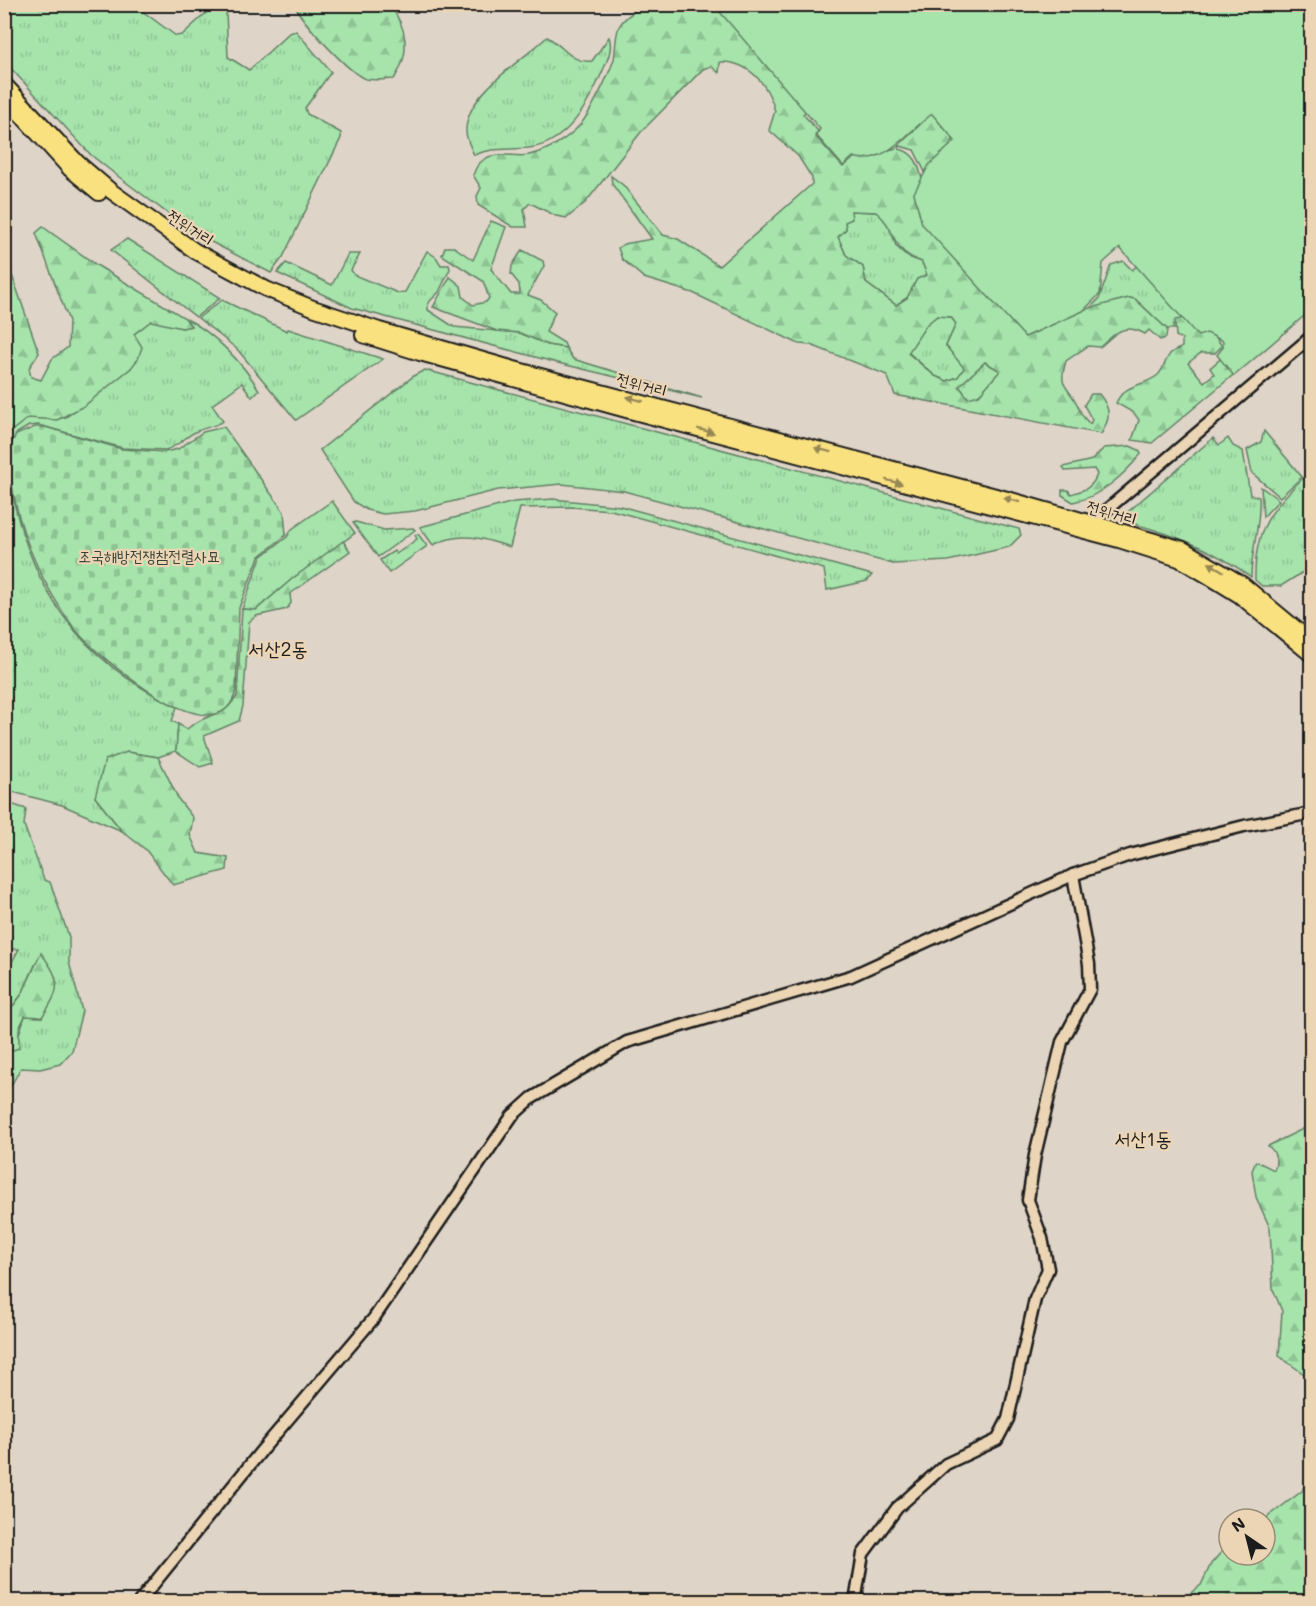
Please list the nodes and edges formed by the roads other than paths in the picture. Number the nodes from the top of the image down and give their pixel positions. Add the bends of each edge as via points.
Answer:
1 (4, 84) edge
2 (4, 96) edge
3 (1311, 336) edge
4 (1091, 523) junction
5 (1311, 642) edge
6 (1311, 655) edge
7 (1311, 813) edge
8 (1073, 875) junction
9 (139, 1602) edge
10 (855, 1602) edge

4 -> 1 main road, 전위거리 via 514,369 312,309 230,271 152,222 77,162
2 -> 6 main road, 전위거리 via 70,169 104,197 190,258 261,297 311,318 420,353 1119,540 1179,560 1239,595
3 - 4 street
5 -> 4 main road, 전위거리 via 1218,567 1183,549
7 - 8 street via 1130,855
8 - 9 street via 851,976 627,1042 532,1098 512,1116 374,1318
8 - 10 street via 1090,989 1062,1042 1035,1155 1028,1200 1048,1269 1035,1299 1008,1419 997,1440 946,1464 897,1508 863,1554

